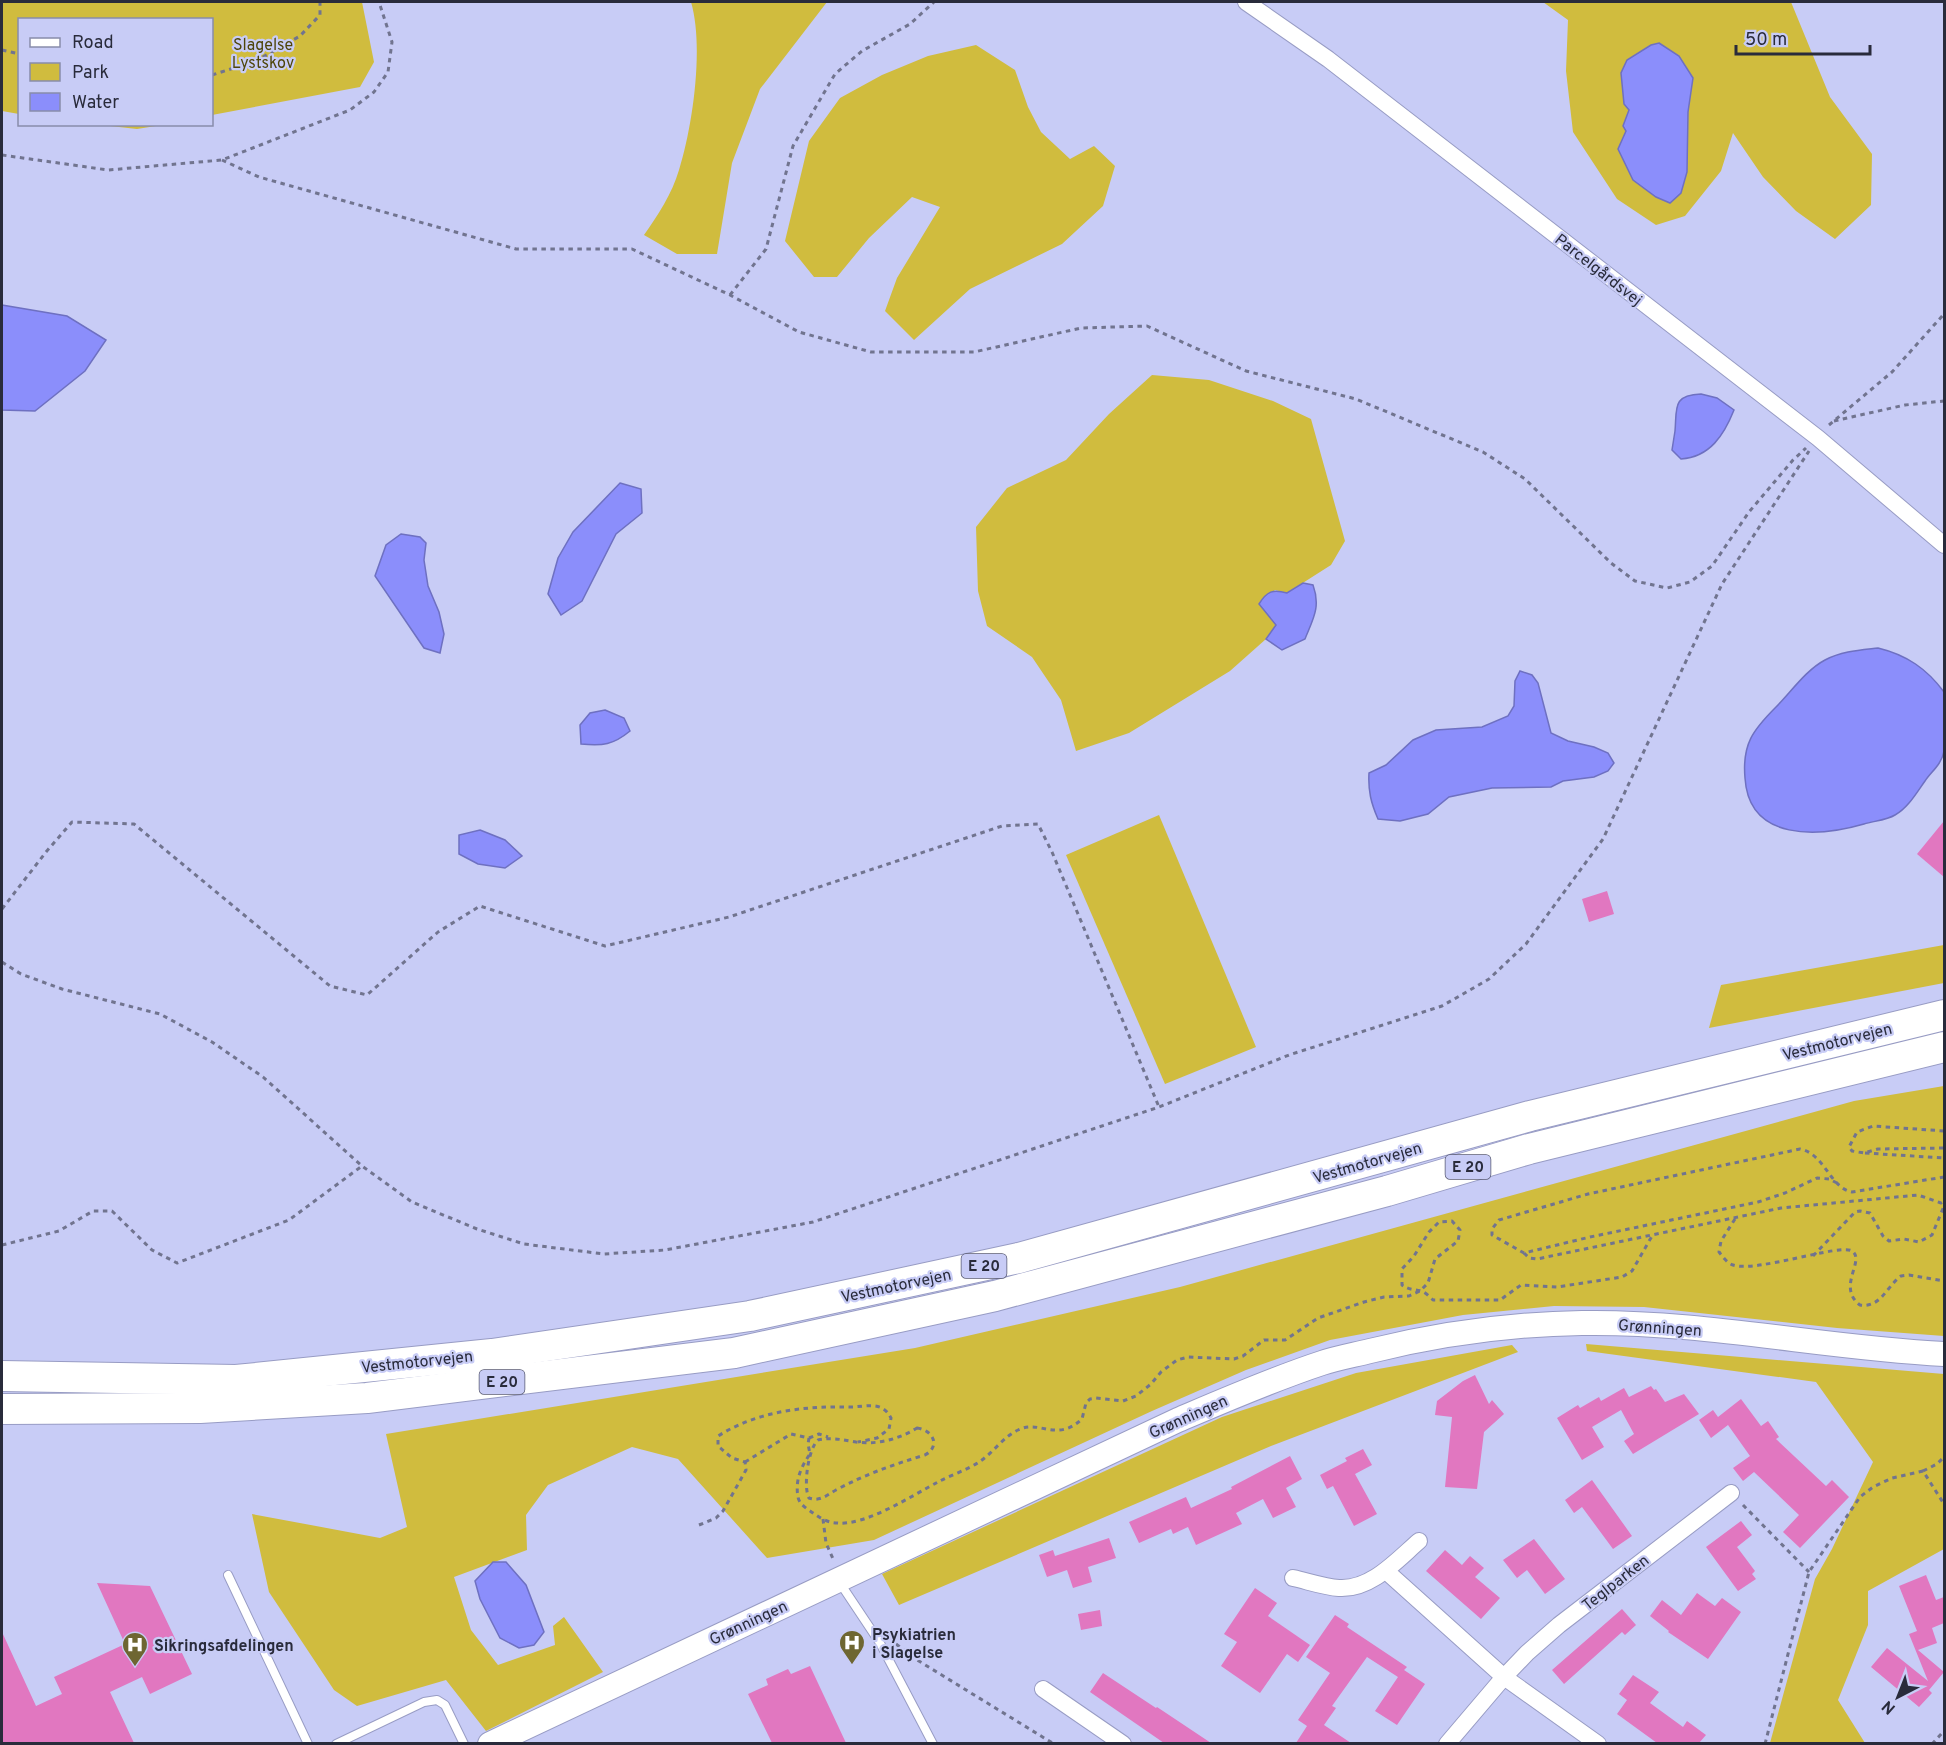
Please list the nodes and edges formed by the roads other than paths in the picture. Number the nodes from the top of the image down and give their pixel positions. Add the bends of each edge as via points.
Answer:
1 (1246, 2) edge
2 (1944, 545) edge
3 (1944, 1015) edge
4 (1944, 1047) edge
5 (1944, 1354) edge
6 (2, 1376) edge
7 (367, 1398) junction
8 (2, 1409) edge
9 (2, 1427) edge
10 (1731, 1493) road end
11 (1419, 1541) dead end
12 (837, 1571) junction
13 (1386, 1571) junction
14 (228, 1575) dead end
15 (1293, 1578) dead end
16 (1504, 1677) junction
17 (1043, 1689) dead end
18 (308, 1743) edge
19 (336, 1743) edge
20 (464, 1743) edge
21 (490, 1743) edge
22 (933, 1743) edge
23 (1123, 1743) edge
24 (1447, 1743) edge
25 (1598, 1743) edge

1 - 2 street, Parcelgårdsvej via 1329,59 1818,438
3 - 6 highway, Vestmotorvejen / E 20 via 1530,1116 1019,1258 750,1316 492,1354 236,1380
4 - 7 highway, Vestmotorvejen / E 20 via 1529,1149 995,1296 734,1353
5 - 12 main road, Grønningen via 1668,1326 1582,1323 1492,1328 1401,1344 1323,1363 1241,1393
7 - 8 highway, Vestmotorvejen / E 20 via 200,1408
7 - 9 highway via 345,1414 204,1424
10 - 16 street, Teglparken via 1559,1625
11 - 13 street
12 - 21 main road, Grønningen
12 - 22 lane
13 - 15 street via 1361,1585 1340,1588
13 - 16 street
14 - 18 lane
16 - 24 street, Teglparken
16 - 25 street
17 - 23 street
19 - 20 lane via 433,1700 445,1705

